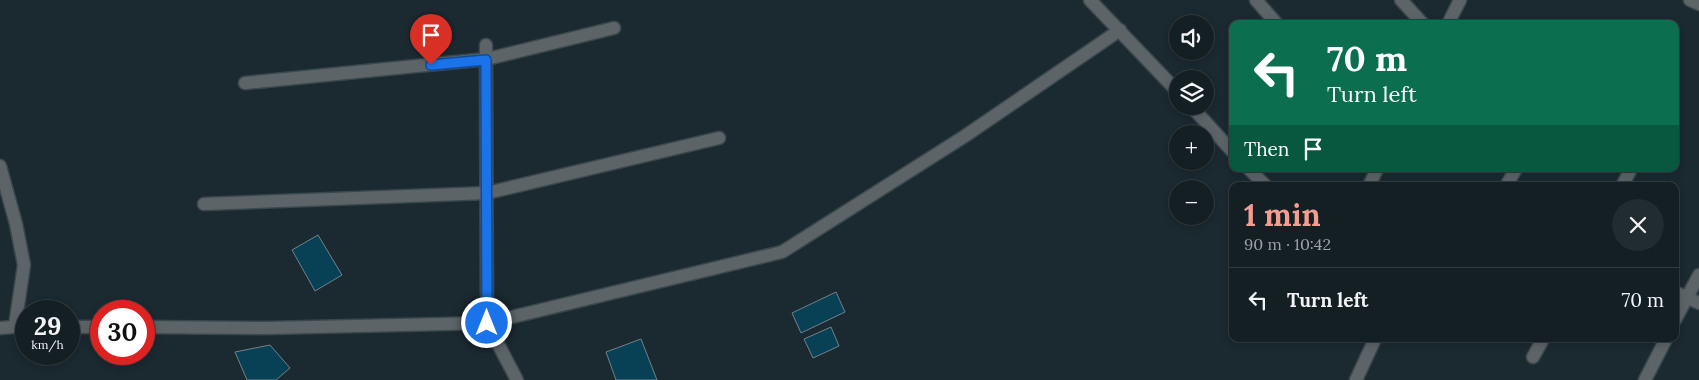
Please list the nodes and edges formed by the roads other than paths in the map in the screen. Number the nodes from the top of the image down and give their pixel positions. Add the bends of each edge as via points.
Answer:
1 (1090, 0) edge
2 (1256, 0) edge
3 (1401, 0) edge
4 (1460, 0) edge
5 (1690, 0) edge
6 (1699, 4) edge
7 (1274, 20) edge
8 (1419, 20) edge
9 (1450, 20) edge
10 (614, 28) dead end
11 (1120, 30) junction
12 (486, 45) dead end
13 (486, 60) junction
14 (1169, 82) edge
15 (245, 83) dead end
16 (1199, 115) edge
17 (719, 138) dead end
18 (1229, 148) edge
19 (0, 166) edge
20 (1252, 172) edge
21 (1262, 182) edge
22 (487, 193) junction
23 (204, 204) dead end
24 (1699, 275) edge
25 (1681, 295) edge
26 (22, 300) edge
27 (1699, 303) edge
28 (487, 323) junction
29 (15, 327) edge
30 (155, 327) edge
31 (0, 328) edge
32 (1374, 342) edge
33 (1541, 342) edge
34 (1664, 342) edge
35 (1533, 357) dead end
36 (517, 380) edge
37 (1356, 380) edge
38 (1645, 380) edge

1 - 11 street
2 - 7 street
3 - 8 street
4 - 9 street
5 - 6 street
10 - 13 street
11 - 14 street
11 - 28 street via 965,136 782,252
12 - 13 street
13 - 15 street
13 - 22 street
16 - 18 street
17 - 22 street
19 - 26 street via 24,265
20 - 21 street
22 - 23 street
22 - 28 street
24 - 25 street
25 - 27 street
28 - 30 street
28 - 36 street
29 - 31 street
32 - 37 street
33 - 35 street
34 - 38 street

